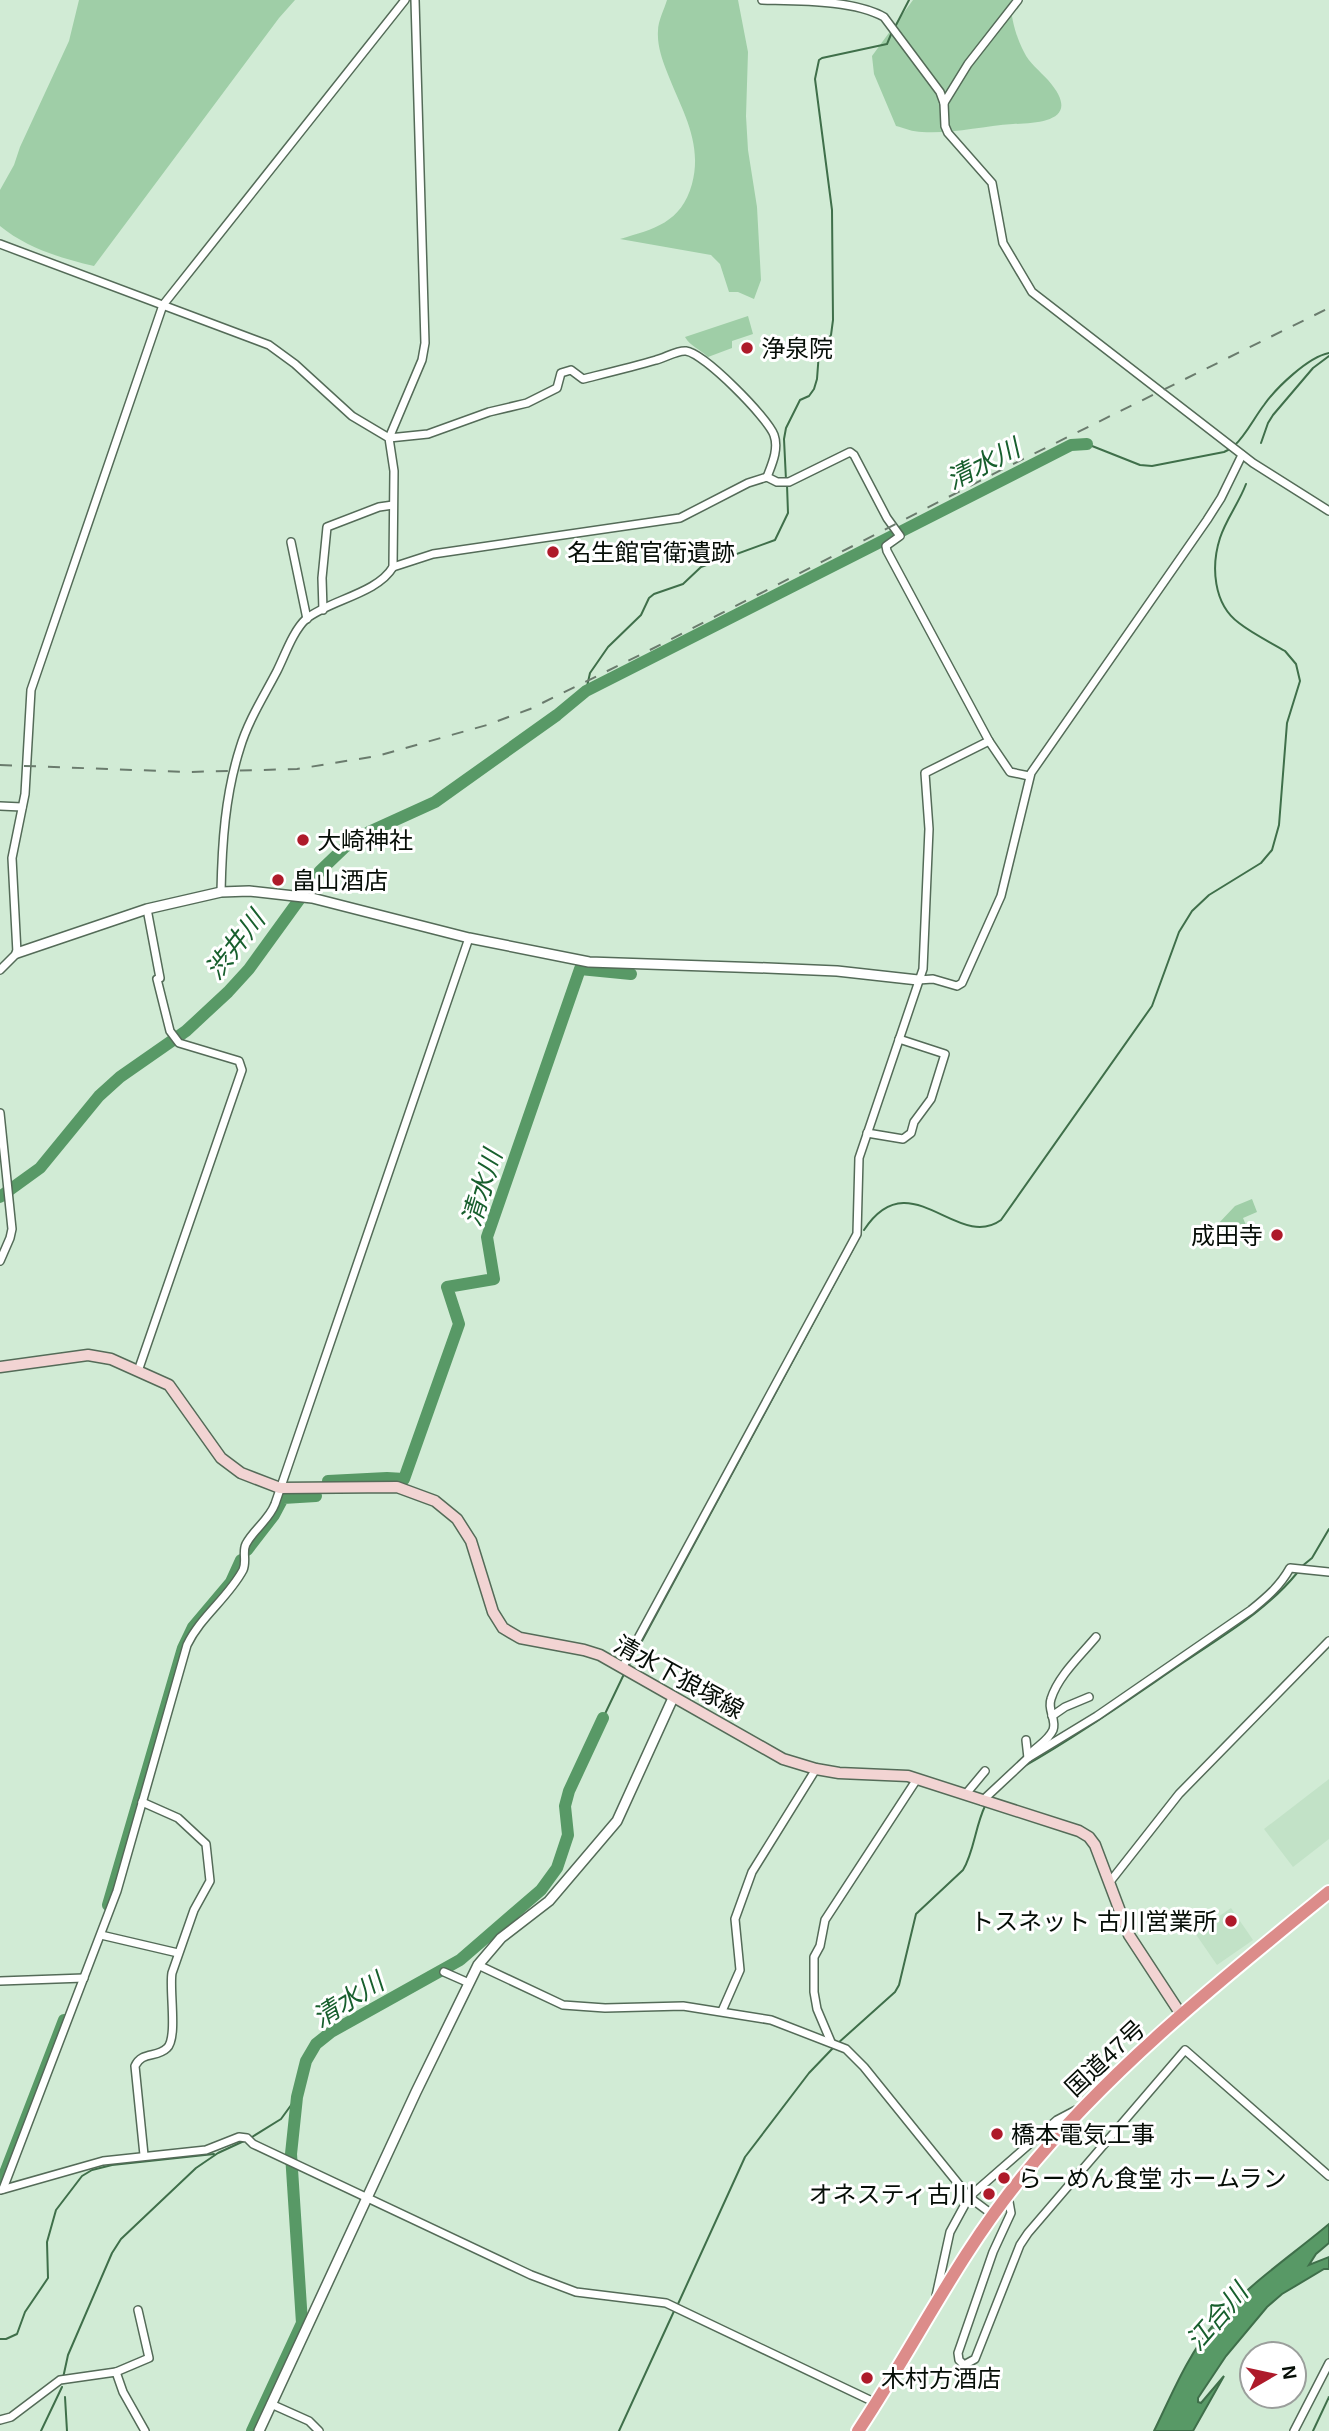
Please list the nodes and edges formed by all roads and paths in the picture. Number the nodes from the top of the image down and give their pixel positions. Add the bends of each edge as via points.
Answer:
1 (405, 0) edge
2 (415, 0) edge
3 (762, 0) edge
4 (1018, 0) edge
5 (944, 103) junction
6 (0, 244) edge
7 (163, 305) junction
8 (389, 438) junction
9 (1242, 455) junction
10 (767, 477) junction
11 (393, 505) junction
12 (1329, 511) edge
13 (291, 542) dead end
14 (393, 567) junction
15 (323, 610) junction
16 (307, 619) junction
17 (989, 741) junction
18 (1029, 776) junction
19 (0, 806) edge
20 (22, 807) junction
21 (221, 892) junction
22 (147, 909) junction
23 (469, 938) junction
24 (17, 953) junction
25 (0, 970) edge
26 (918, 980) junction
27 (899, 1039) junction
28 (0, 1113) edge
29 (867, 1133) junction
30 (0, 1261) edge
31 (0, 1367) edge
32 (138, 1371) junction
33 (280, 1488) junction
34 (1329, 1572) edge
35 (1096, 1637) dead end
36 (1329, 1641) edge
37 (625, 1669) junction
38 (1088, 1697) dead end
39 (673, 1698) junction
40 (1052, 1716) junction
41 (1027, 1740) dead end
42 (1028, 1758) junction
43 (816, 1769) junction
44 (985, 1770) dead end
45 (917, 1779) junction
46 (965, 1795) junction
47 (142, 1802) junction
48 (986, 1803) junction
49 (1109, 1883) junction
50 (1329, 1892) edge
51 (101, 1935) junction
52 (178, 1953) junction
53 (478, 1965) junction
54 (444, 1972) dead end
55 (84, 1978) junction
56 (0, 1982) edge
57 (469, 1983) junction
58 (722, 2011) junction
59 (1182, 2016) junction
60 (835, 2044) junction
61 (1083, 2108) junction
62 (144, 2155) junction
63 (1329, 2176) edge
64 (1, 2189) edge
65 (1008, 2195) junction
66 (367, 2197) junction
67 (968, 2197) junction
68 (993, 2215) junction
69 (934, 2307) junction
70 (138, 2310) dead end
71 (1329, 2363) edge
72 (116, 2372) junction
73 (876, 2403) junction
74 (271, 2404) junction
75 (0, 2420) edge
76 (145, 2431) edge
77 (259, 2431) edge
78 (319, 2431) edge
79 (858, 2431) edge
80 (1294, 2431) edge

1 - 7 street
2 - 8 street via 425,342 422,360
3 - 5 street via 847,0 877,11
4 - 5 street
5 - 9 street via 948,134 992,183 1003,243 1032,292
6 - 7 street
7 - 8 street via 268,345 352,416
7 - 20 street via 31,690
8 - 10 street via 428,434 527,403 557,388 561,373 572,370 583,379 688,351 704,360 766,421 776,444
8 - 11 street
9 - 12 street
9 - 18 street via 1207,520
10 - 14 street via 680,518 433,554
10 - 17 street via 786,482 846,453 854,455 900,536 886,546 887,551
11 - 14 street
11 - 15 street via 327,527
13 - 16 street
14 - 15 street via 389,574
15 - 16 street
16 - 21 street via 239,750 225,815
17 - 18 street via 1010,772
17 - 26 street via 925,773 929,829 923,969
18 - 26 street via 1001,896 962,983
19 - 20 street
20 - 24 street via 12,858
21 - 22 street
21 - 23 street via 294,895
22 - 24 street
22 - 32 street via 157,979 172,1034 179,1043 239,1061 242,1070
23 - 26 street via 589,962 795,969
23 - 33 street
24 - 25 street
26 - 27 street
27 - 29 street
27 - 29 street via 945,1054 931,1099 908,1137
28 - 30 street via 12,1229
29 - 37 street via 859,1158 857,1234
31 - 32 main road, 清水下狼塚線 via 88,1354
32 - 33 main road, 清水下狼塚線 via 169,1385 228,1465
33 - 37 main road, 清水下狼塚線 via 397,1487 435,1501 457,1519 471,1541 492,1612 503,1628 520,1638 600,1655
33 - 47 street via 272,1512 245,1545 244,1567 187,1645
34 - 42 street via 1290,1568 1271,1594 1251,1610
35 - 40 street via 1052,1695
36 - 49 street via 1179,1794
37 - 39 main road, 清水下狼塚線
38 - 40 street
39 - 43 main road, 清水下狼塚線 via 773,1755
39 - 53 street via 617,1821 549,1901 500,1938
40 - 42 street via 1053,1730
41 - 42 street
42 - 48 street
43 - 45 main road, 清水下狼塚線
43 - 58 street via 752,1872 735,1919 740,1970
44 - 46 street
45 - 46 main road, 清水下狼塚線
45 - 60 street via 825,1920 814,1957 814,1992 817,2009
46 - 48 main road, 清水下狼塚線
47 - 51 street
47 - 52 street via 177,1818 206,1844 210,1881
48 - 49 main road, 清水下狼塚線 via 1079,1831 1095,1845
49 - 59 main road, 清水下狼塚線 via 1133,1943
50 - 59 highway, 国道47号
51 - 52 street
51 - 55 street
52 - 62 street via 170,1981 170,2044 164,2051 141,2057 135,2066
53 - 57 street
53 - 58 street via 563,2005
54 - 57 street
55 - 56 street
55 - 64 street
57 - 66 street
58 - 60 street via 771,2020
59 - 61 highway, 国道47号
60 - 67 street via 864,2067
61 - 65 highway, 国道47号
61 - 67 street via 1057,2120
62 - 64 street via 103,2161
62 - 66 street via 206,2150 239,2137
63 - 65 street via 1192,2054 1183,2052 1028,2233 975,2360 964,2365 958,2353 993,2252 1012,2213
65 - 68 highway, 国道47号
66 - 73 street via 576,2292 666,2303
66 - 74 street
67 - 68 street
67 - 69 street via 950,2232
68 - 69 highway, 国道47号
69 - 73 highway, 国道47号
70 - 72 street via 149,2358
71 - 80 street
72 - 75 street via 63,2379
72 - 76 street
73 - 79 highway, 国道47号
74 - 77 street
74 - 78 street via 309,2421

